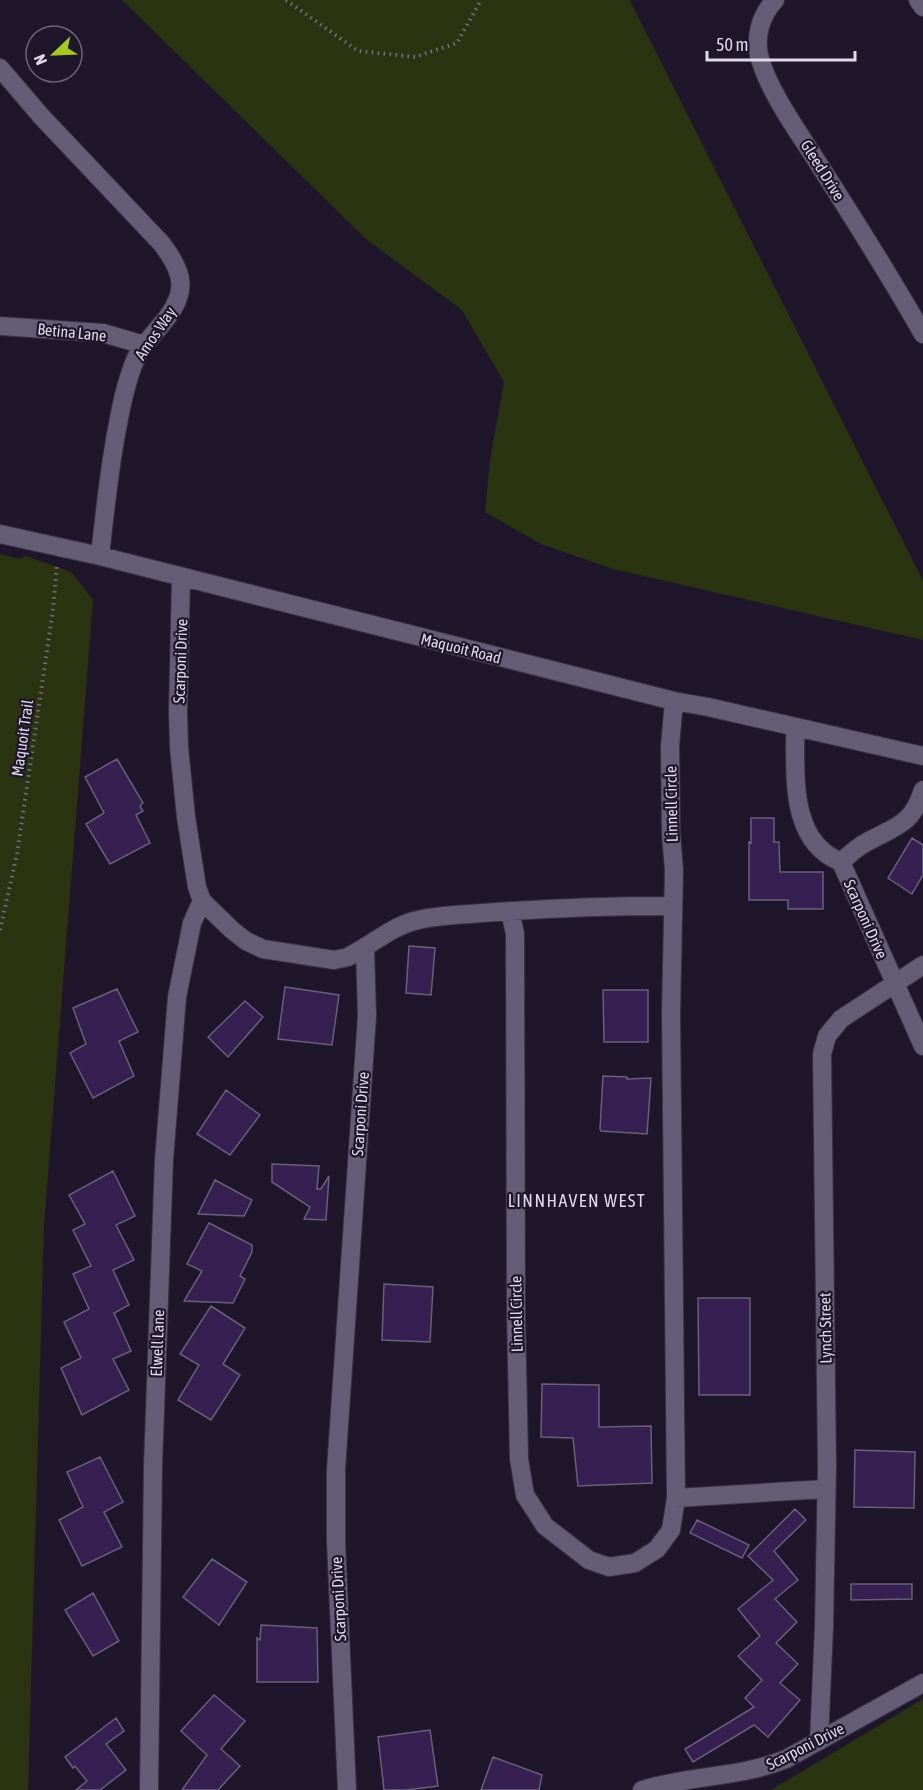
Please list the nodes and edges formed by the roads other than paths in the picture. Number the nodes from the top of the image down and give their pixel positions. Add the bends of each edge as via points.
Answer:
1 (775, 0) edge
2 (918, 0) edge
3 (923, 7) edge
4 (0, 68) edge
5 (0, 326) edge
6 (923, 334) edge
7 (144, 345) junction
8 (0, 534) edge
9 (100, 556) junction
10 (182, 578) junction
11 (674, 701) junction
12 (795, 727) junction
13 (923, 756) edge
14 (923, 790) edge
15 (841, 862) junction
16 (202, 901) junction
17 (672, 906) junction
18 (510, 911) junction
19 (365, 947) junction
20 (923, 965) edge
21 (894, 983) junction
22 (923, 1046) edge
23 (825, 1489) junction
24 (676, 1498) junction
25 (923, 1683) edge
26 (819, 1741) junction
27 (149, 1790) edge
28 (347, 1790) edge
29 (642, 1790) edge

1 - 6 street, Gleed Drive via 762,20 758,37 759,54 771,86
2 - 3 street
4 - 7 street, Amos Way via 173,259 180,276 179,297
5 - 7 street, Betina Lane via 103,333
7 - 9 street, Amos Way via 125,388 111,461
8 - 9 street, Maquoit Road
9 - 10 street, Maquoit Road
10 - 11 street, Maquoit Road
10 - 16 street, Scarponi Drive via 179,747 186,817
11 - 12 street, Maquoit Road
11 - 17 street, Linnell Circle via 670,746
12 - 13 street, Maquoit Road
12 - 15 street via 794,765 800,816 816,846
14 - 15 street, Scarponi Drive via 918,806 905,822 864,843
15 - 21 street, Scarponi Drive
16 - 19 street via 232,930 263,949 334,960
16 - 27 street, Elwell Lane via 192,923 177,997 164,1160 153,1466
17 - 18 street
17 - 24 street, Linnell Circle
18 - 19 street via 414,921
18 - 24 street, Linnell Circle via 515,934 519,1459 525,1495 545,1526 589,1560 609,1567 635,1563 657,1549 671,1530
19 - 28 street, Scarponi Drive via 367,1016 336,1470
20 - 21 street, Lynch Street
21 - 22 street, Scarponi Drive
21 - 23 street, Lynch Street via 840,1019 826,1035 822,1054
23 - 24 street
23 - 26 street, Lynch Street
25 - 26 street, Scarponi Drive
26 - 29 street, Scarponi Drive via 765,1768 675,1781

